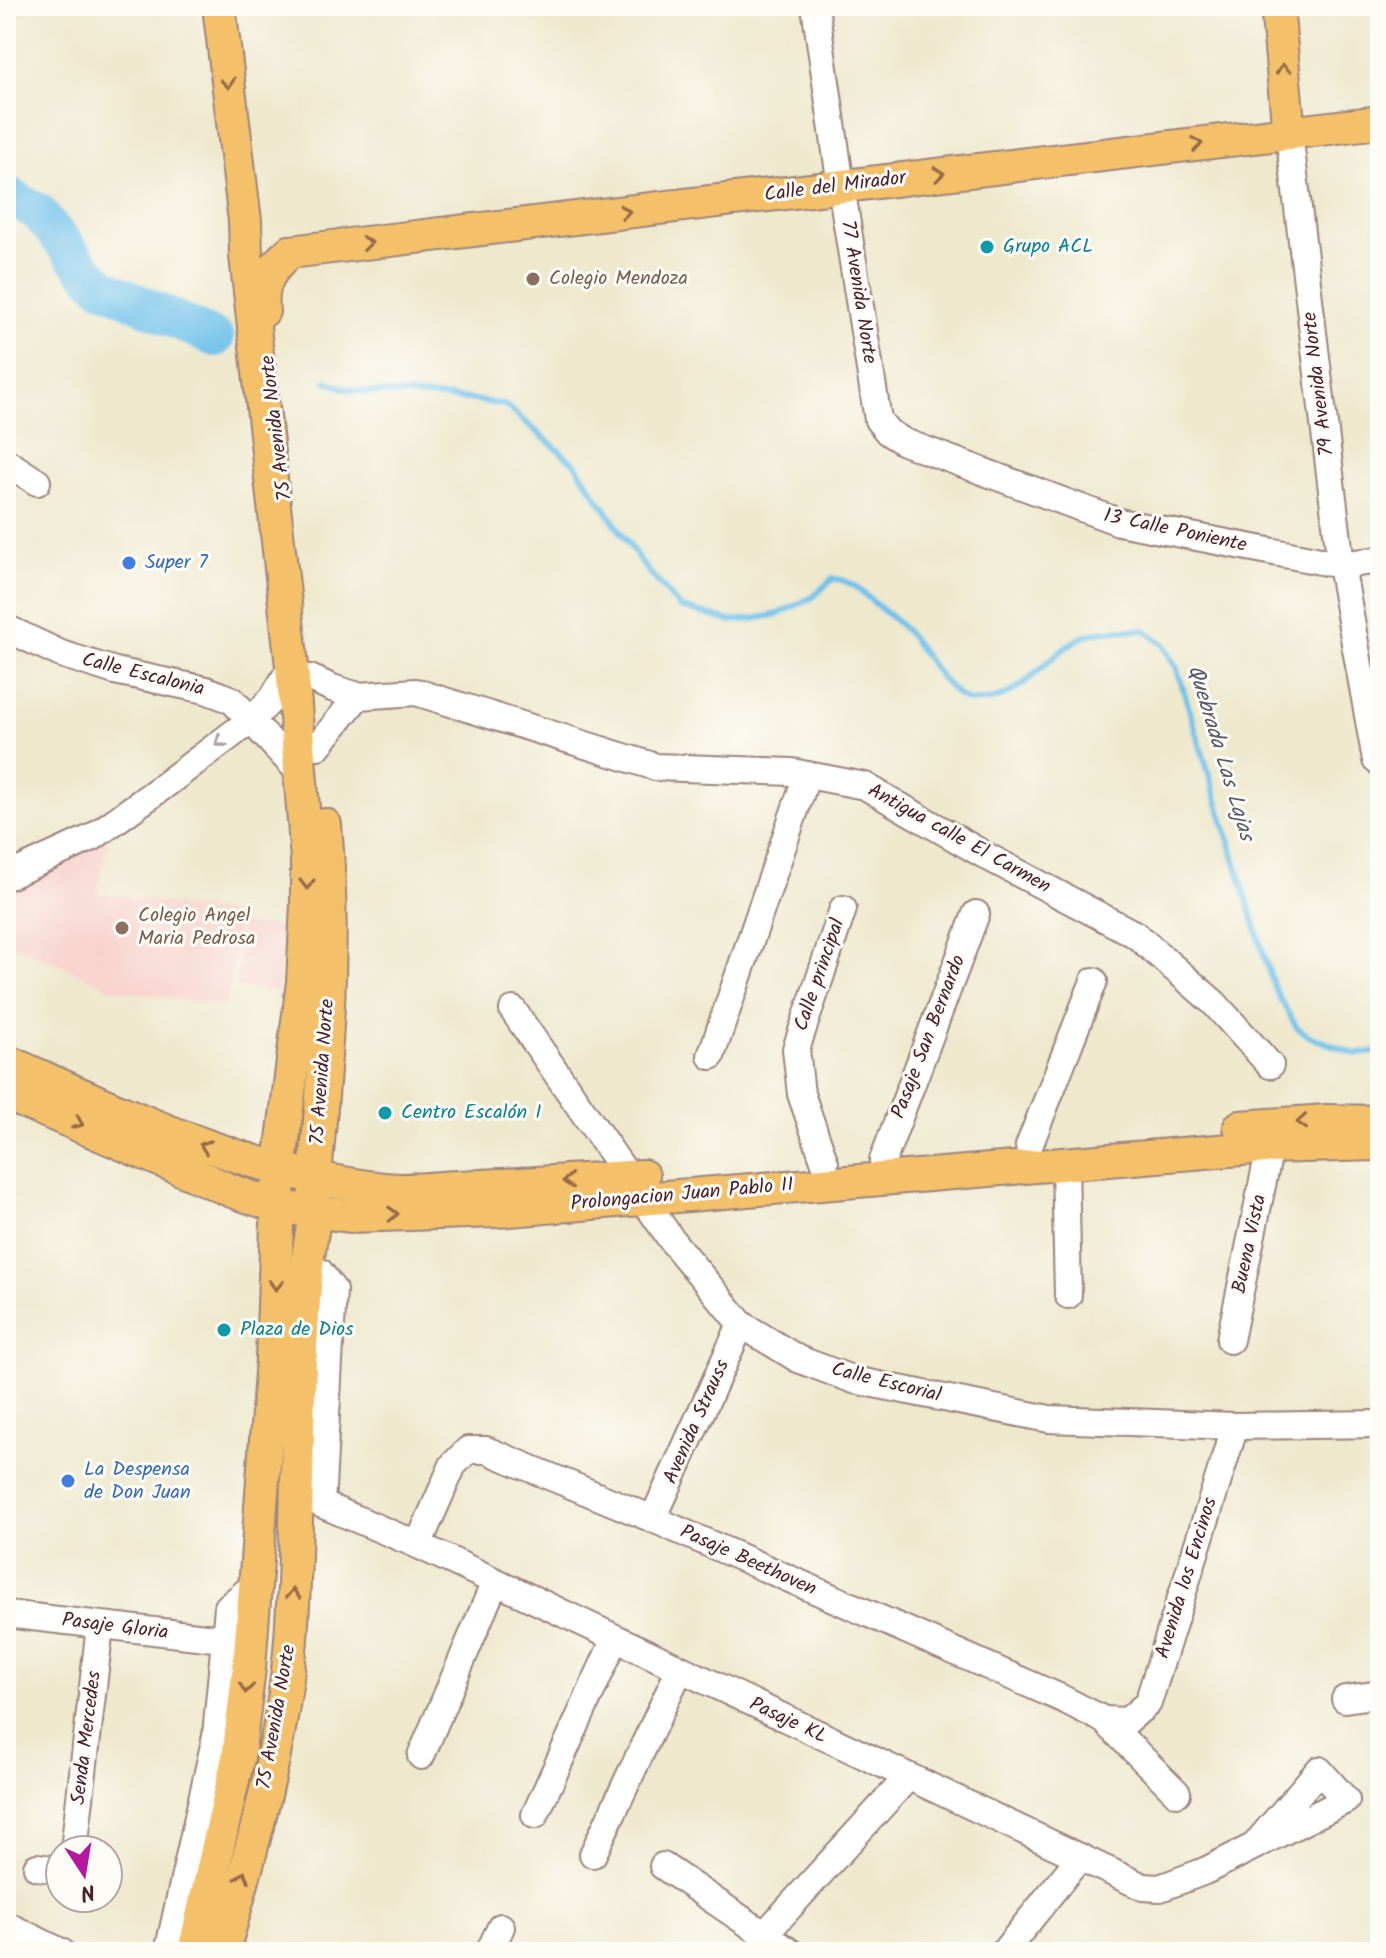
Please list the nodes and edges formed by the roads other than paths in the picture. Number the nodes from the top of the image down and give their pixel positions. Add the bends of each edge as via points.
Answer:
1 (219, 6) edge
2 (815, 6) edge
3 (1277, 6) edge
4 (1380, 122) edge
5 (1289, 133) junction
6 (841, 186) junction
7 (245, 221) junction
8 (290, 252) junction
9 (888, 432) joint
10 (6, 462) edge
11 (37, 482) dead end
12 (1380, 560) edge
13 (1341, 565) junction
14 (6, 628) edge
15 (301, 672) junction
16 (358, 696) junction
17 (251, 720) junction
18 (318, 746) junction
19 (1378, 762) edge
20 (301, 774) junction
21 (807, 775) junction
22 (6, 877) edge
23 (843, 909) dead end
24 (976, 914) dead end
25 (1094, 981) dead end
26 (513, 1010) dead end
27 (711, 1056) dead end
28 (6, 1061) edge
29 (1270, 1065) dead end
30 (6, 1094) edge
31 (1380, 1122) edge
32 (1380, 1144) edge
33 (1029, 1146) junction
34 (1270, 1147) junction
35 (820, 1148) junction
36 (883, 1160) junction
37 (1065, 1165) junction
38 (279, 1171) junction
39 (315, 1179) junction
40 (634, 1187) junction
41 (279, 1207) junction
42 (315, 1211) junction
43 (307, 1265) junction
44 (1068, 1295) dead end
45 (741, 1324) junction
46 (1230, 1340) dead end
47 (1380, 1424) edge
48 (1235, 1426) junction
49 (653, 1519) junction
50 (418, 1545) junction
51 (495, 1582) junction
52 (257, 1583) junction
53 (6, 1614) edge
54 (100, 1626) junction
55 (223, 1639) junction
56 (615, 1639) junction
57 (680, 1669) junction
58 (1380, 1694) edge
59 (1345, 1699) dead end
60 (1115, 1720) junction
61 (421, 1756) dead end
62 (908, 1777) junction
63 (1177, 1793) dead end
64 (535, 1815) dead end
65 (76, 1834) edge
66 (1256, 1844) dead end
67 (593, 1854) dead end
68 (1080, 1857) junction
69 (663, 1866) dead end
70 (6, 1925) edge
71 (501, 1927) dead end
72 (765, 1934) junction
73 (61, 1952) edge
74 (168, 1952) edge
75 (194, 1952) edge
76 (223, 1952) edge
77 (489, 1952) edge
78 (790, 1952) edge
79 (1004, 1952) edge

1 -> 7 main road, 75 Avenida Norte
2 - 6 street, 77 Avenida Norte
5 -> 3 main road, 79 Avenida Norte
4 - 5 main road, Calle del Mirador
6 -> 5 main road, Calle del Mirador
5 - 13 street, 79 Avenida Norte
8 -> 6 main road, Calle del Mirador
6 - 9 street, 77 Avenida Norte via 878,420
7 - 8 main road
7 - 15 main road, 75 Avenida Norte via 265,441
8 - 15 main road, 75 Avenida Norte via 266,277 262,302
9 - 13 street, 13 Calle Poniente via 1119,522
10 - 11 street
12 - 13 street, 13 Calle Poniente
13 - 19 street, 79 Avenida Norte
14 - 17 street, Calle Escalonia via 61,654 115,671 206,690 232,700
15 - 16 street
15 - 17 street
15 - 18 main road, 75 Avenida Norte
15 - 20 main road, 75 Avenida Norte
16 - 18 street
16 - 21 street, Antigua calle El Carmen via 416,692 656,767
17 - 20 street, Calle Escalonia
17 -> 22 street via 93,837
18 - 39 main road, 75 Avenida Norte via 330,914
20 -> 38 main road, 75 Avenida Norte via 307,860 303,982
21 - 27 street
21 - 29 street, Antigua calle El Carmen via 865,786 1136,935 1214,1003
23 - 35 street, Calle principal via 796,1049 798,1080
24 - 36 street, Pasaje San Bernardo
25 - 33 street
26 - 40 street, Calle Escorial
38 -> 28 main road, Prolongacion Juan Pablo II via 135,1118
30 -> 41 main road, Prolongacion Juan Pablo II
31 -> 33 main road, Prolongacion Juan Pablo II via 1304,1122
32 - 34 main road, Prolongacion Juan Pablo II
33 - 36 main road, Prolongacion Juan Pablo II
34 - 37 main road, Prolongacion Juan Pablo II
34 - 46 street, Buena Vista
35 - 36 main road, Prolongacion Juan Pablo II
35 - 40 main road, Prolongacion Juan Pablo II
37 - 40 main road, Prolongacion Juan Pablo II
37 - 44 street
38 - 39 main road, Prolongacion Juan Pablo II
38 - 41 main road, 75 Avenida Norte
40 -> 39 main road, Prolongacion Juan Pablo II via 387,1190
39 - 42 main road, 75 Avenida Norte
42 -> 40 main road, Prolongacion Juan Pablo II via 350,1216 482,1211
40 - 45 street, Calle Escorial
41 - 42 main road, Prolongacion Juan Pablo II
41 -> 52 main road, 75 Avenida Norte
42 - 43 main road, 75 Avenida Norte
43 - 50 street, Pasaje KL via 333,1290 321,1504
76 -> 43 main road, 75 Avenida Norte via 278,1731 291,1643
45 - 48 street, Calle Escorial via 798,1359 854,1380 1049,1419
45 - 49 street, Avenida Strauss
47 - 48 street, Calle Escorial
48 - 60 street, Avenida los Encinos via 1148,1703
49 - 50 street, Pasaje Beethoven via 486,1450 468,1450 453,1465
49 - 60 street, Pasaje Beethoven
50 - 51 street, Pasaje KL
51 - 56 street, Pasaje KL
51 - 61 street
52 - 55 street via 228,1607
52 -> 75 main road, 75 Avenida Norte via 238,1758
53 - 54 street, Pasaje Gloria
54 - 55 street, Pasaje Gloria
54 - 65 street, Senda Mercedes
55 - 74 street via 216,1736
56 - 57 street, Pasaje KL
56 - 64 street
57 - 62 street, Pasaje KL
57 - 67 street
58 - 59 street
60 - 63 street, Pasaje Beethoven
62 - 68 street, Pasaje KL
62 - 72 street
66 - 68 street, Pasaje KL via 1160,1888 1143,1887
68 - 79 street
69 - 72 street
70 - 73 street
71 - 77 street
72 - 78 street

